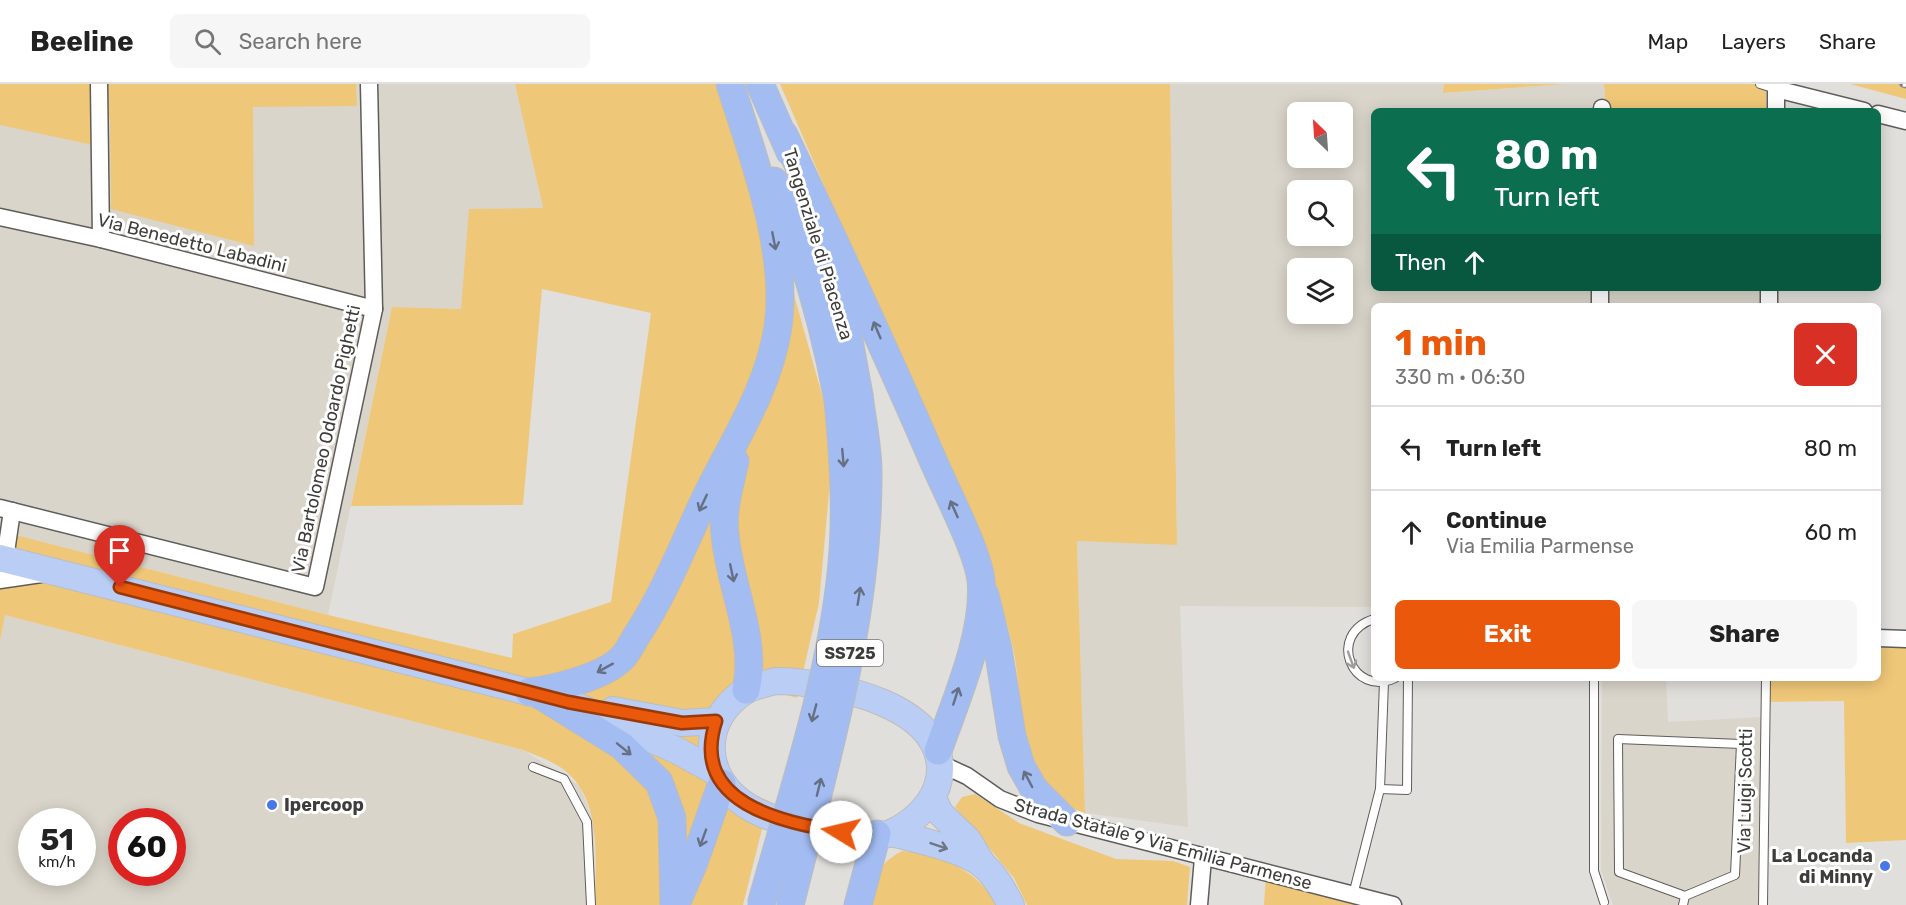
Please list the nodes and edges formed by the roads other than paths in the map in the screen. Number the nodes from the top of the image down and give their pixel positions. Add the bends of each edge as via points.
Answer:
1 (99, 84) edge
2 (369, 84) edge
3 (730, 84) edge
4 (760, 84) edge
5 (1760, 84) edge
6 (1776, 89) junction
7 (1776, 108) edge
8 (1852, 108) edge
9 (1881, 115) edge
10 (1906, 121) edge
11 (784, 135) junction
12 (0, 217) edge
13 (101, 239) junction
14 (374, 309) junction
15 (849, 397) junction
16 (741, 433) junction
17 (6, 510) edge
18 (2, 565) edge
19 (981, 579) junction
20 (1371, 620) edge
21 (1881, 638) edge
22 (1906, 639) edge
23 (1371, 679) edge
24 (1380, 681) edge
25 (1407, 681) edge
26 (1593, 681) edge
27 (1766, 681) edge
28 (1384, 682) joint
29 (746, 690) junction
30 (535, 693) junction
31 (568, 702) junction
32 (716, 721) junction
33 (940, 758) junction
34 (533, 767) dead end
35 (719, 778) junction
36 (1380, 789) junction
37 (933, 798) junction
38 (1067, 822) junction
39 (884, 834) junction
40 (1203, 858) junction
41 (984, 865) junction
42 (1353, 895) junction
43 (1684, 901) edge
44 (1604, 902) dead end
45 (591, 905) edge
46 (675, 905) edge
47 (761, 905) edge
48 (790, 905) edge
49 (858, 905) edge
50 (1011, 905) edge
51 (1199, 905) edge
52 (1393, 905) edge
53 (1763, 905) edge

1 - 13 street
2 - 14 street, Via Bartolomeo Odoardo Pighetti
3 - 15 highway, Tangenziale di Piacenza / SS725 via 794,232
3 -> 16 highway via 765,199 778,261 778,327 759,395
4 - 11 highway, Tangenziale di Piacenza / SS725
5 - 6 lane
6 - 7 street
6 - 8 street
9 - 10 street
11 - 15 highway, Tangenziale di Piacenza / SS725 via 845,318
19 -> 11 highway via 966,535 872,319
12 - 13 street, Via Benedetto Labadini
13 - 14 street, Via Benedetto Labadini
14 - 17 street, Via Bartolomeo Odoardo Pighetti via 315,587
15 -> 47 highway, Tangenziale di Piacenza / SS725, bridge via 842,564 825,674
48 -> 15 highway, Tangenziale di Piacenza / SS725, bridge via 846,678 865,563 868,470
16 -> 29 highway via 724,510 724,535 747,648 750,672
16 -> 30 highway via 711,485 650,615 622,659 592,675
17 - 18 street
18 - 30 main road via 58,572
33 -> 19 highway via 970,654 980,609
38 -> 19 highway via 1034,789 1021,766
20 -> 23 lane via 1355,630 1348,650 1350,661 1363,677
21 - 22 street
24 -> 28 lane
25 - 36 lane via 1407,790
26 - 44 lane via 1594,871
27 - 53 lane, Via Luigi Scotti
28 - 36 lane
29 - 32 main road, Strada Statale 9 Via Emilia Parmense
29 - 33 main road, Strada Statale 9 Via Emilia Parmense via 775,681 806,681 836,687 904,713 924,730
30 - 31 main road
30 -> 46 highway via 622,746 659,782 672,818
31 - 32 main road via 682,723
31 - 35 main road via 678,751
32 - 35 main road via 710,755
33 - 37 main road
33 - 38 street, Strada Statale 9 Via Emilia Parmense via 1008,802
34 - 45 lane via 564,779 587,822
35 - 39 main road via 741,802 765,814 798,825
35 -> 46 highway via 693,865
36 - 42 lane
37 - 39 main road via 911,820
37 - 41 main road via 940,813 968,840
38 - 40 street, Strada Statale 9 Via Emilia Parmense
39 -> 41 main road via 938,844
39 - 49 highway
40 - 42 street, Strada Statale 9 Via Emilia Parmense
40 - 51 street
41 - 50 main road
42 - 52 street, Strada Statale 9 Via Emilia Parmense
43 - 43 lane via 1736,875 1741,744 1618,739 1619,872

